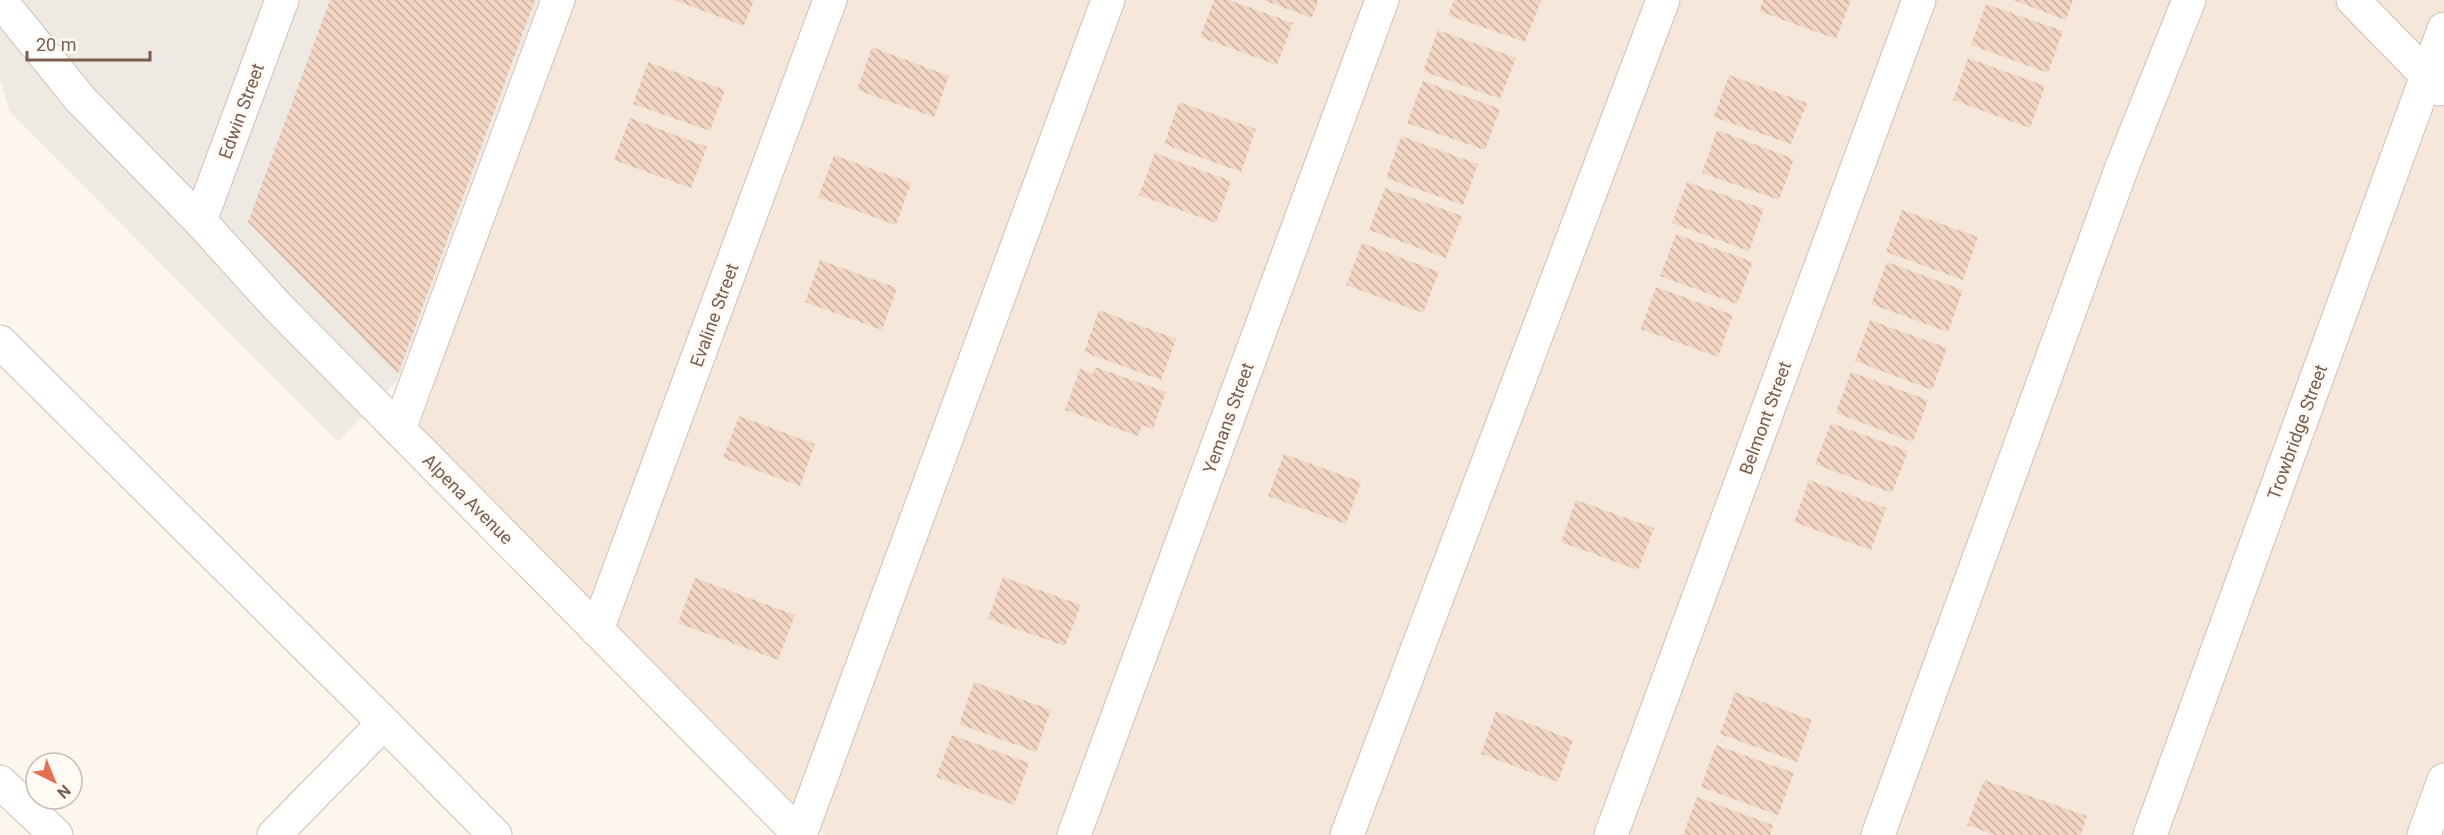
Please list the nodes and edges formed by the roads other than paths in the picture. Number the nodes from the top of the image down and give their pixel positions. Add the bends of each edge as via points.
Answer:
1 (0, 0) edge
2 (282, 0) edge
3 (558, 0) edge
4 (830, 0) edge
5 (1108, 0) edge
6 (1382, 0) edge
7 (1663, 0) edge
8 (1919, 0) edge
9 (2189, 0) edge
10 (2353, 0) edge
11 (2444, 29) edge
12 (2435, 84) edge
13 (200, 221) junction
14 (0, 342) edge
15 (399, 429) junction
16 (597, 630) junction
17 (384, 723) junction
18 (2444, 780) edge
19 (0, 782) edge
20 (56, 835) edge
21 (274, 835) edge
22 (495, 835) edge
23 (800, 835) edge
24 (1074, 835) edge
25 (1347, 835) edge
26 (1611, 835) edge
27 (1878, 835) edge
28 (2150, 835) edge
29 (2424, 835) edge

1 - 13 street, Alpena Avenue via 81,100
2 - 13 street, Edwin Street
3 - 15 street
4 - 16 street, Evaline Street
5 - 23 street
6 - 24 street, Yemans Street
7 - 25 street
8 - 26 street, Belmont Street
9 - 27 street via 2122,167
10 - 12 street
11 - 12 street, Trowbridge Street
12 - 28 street, Trowbridge Street
13 - 15 street, Alpena Avenue via 277,306
14 - 17 street
15 - 16 street, Alpena Avenue
16 - 23 street, Alpena Avenue
17 - 21 street
17 - 22 street
18 - 29 street
19 - 20 street

